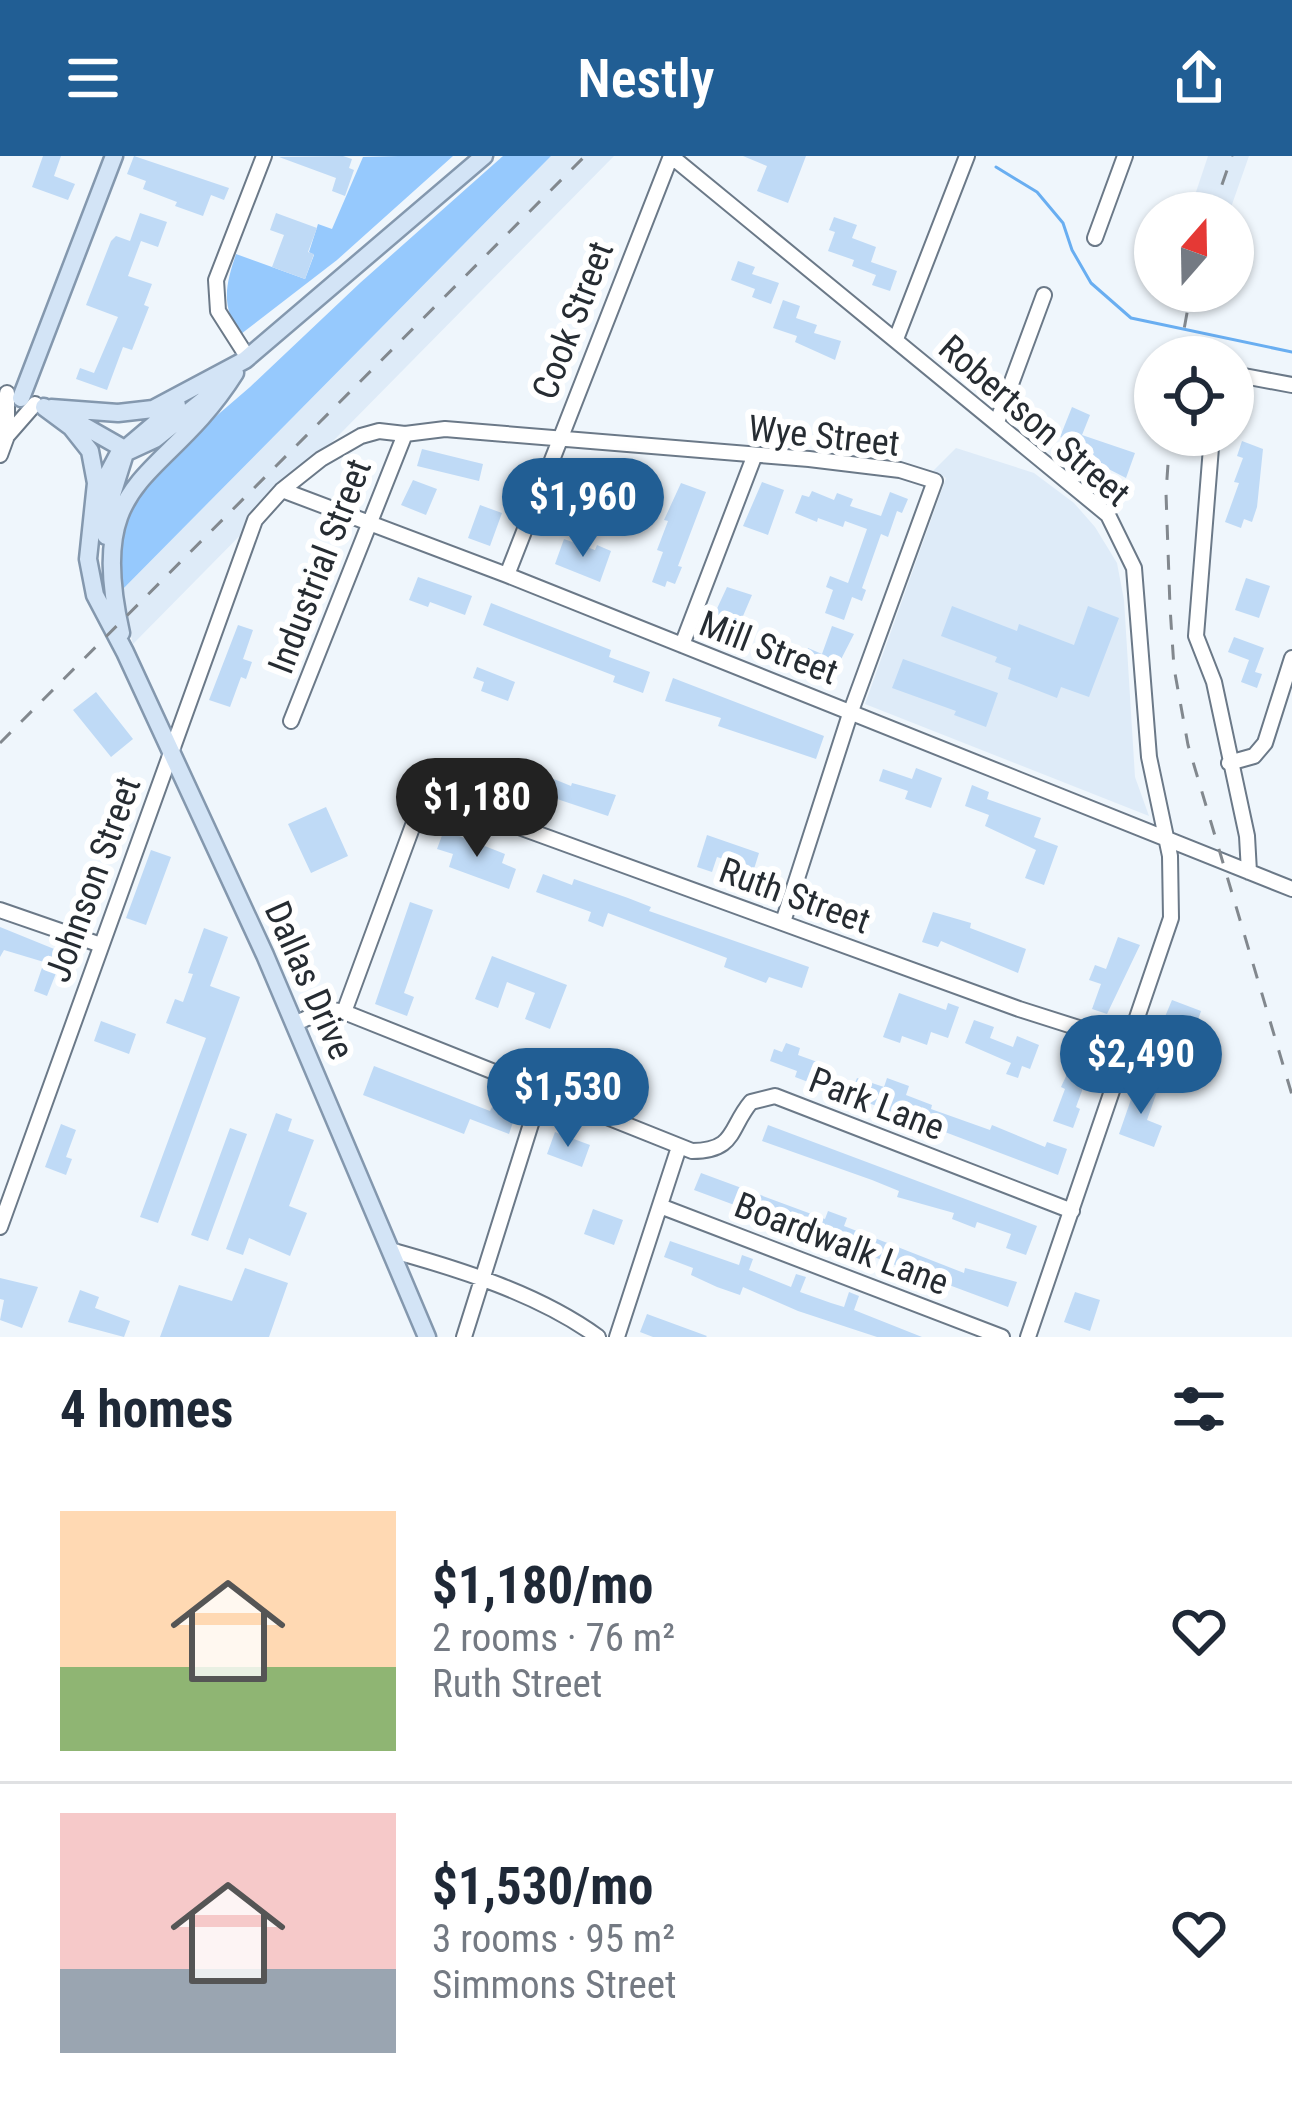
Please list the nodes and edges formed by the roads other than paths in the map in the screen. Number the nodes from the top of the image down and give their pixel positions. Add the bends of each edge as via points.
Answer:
1 (114, 156) edge
2 (264, 156) edge
3 (484, 156) edge
4 (671, 156) edge
5 (968, 156) edge
6 (1126, 156) edge
7 (1095, 238) dead end
8 (1044, 296) dead end
9 (896, 339) junction
10 (243, 364) junction
11 (1254, 378) edge
12 (206, 381) junction
13 (1292, 386) edge
14 (21, 398) edge
15 (997, 422) junction
16 (404, 434) junction
17 (7, 436) junction
18 (560, 440) junction
19 (350, 442) joint
20 (125, 450) junction
21 (0, 455) edge
22 (1210, 456) edge
23 (754, 457) junction
24 (282, 490) junction
25 (92, 515) junction
26 (371, 521) junction
27 (110, 566) junction
28 (507, 575) junction
29 (682, 645) junction
30 (125, 652) junction
31 (1292, 658) edge
32 (851, 711) junction
33 (291, 721) dead end
34 (170, 750) junction
35 (1229, 763) junction
36 (1166, 838) junction
37 (1249, 872) junction
38 (1292, 889) edge
39 (0, 910) edge
40 (783, 922) junction
41 (101, 945) junction
42 (344, 1012) junction
43 (294, 1024) junction
44 (1129, 1044) junction
45 (542, 1092) junction
46 (679, 1148) junction
47 (660, 1206) junction
48 (1072, 1211) junction
49 (0, 1227) edge
50 (390, 1250) junction
51 (484, 1281) junction
52 (428, 1337) edge
53 (464, 1337) edge
54 (598, 1337) edge
55 (617, 1337) edge
56 (1002, 1337) edge
57 (1028, 1337) edge

1 - 14 main road
2 - 10 street via 217,280 218,311
3 - 10 main road
4 - 9 street, Robertson Street
4 - 18 street, Cook Street
5 - 9 street
6 - 7 street
8 - 15 street
9 - 15 street, Robertson Street
10 - 12 main road
10 - 20 main road via 155,439
10 - 27 main road, Dallas Drive via 122,507
11 - 13 street
12 - 14 main road via 144,411 103,413
12 - 20 main road
14 - 17 street
14 - 17 street
14 - 20 main road
14 - 25 main road, Dallas Drive via 79,435 94,460
15 - 36 street, Robertson Street via 1108,515 1134,568 1150,758
16 - 18 street, Wye Street via 445,429
16 - 19 street, Wye Street via 380,431
16 - 26 street, Industrial Street
17 - 21 street
18 - 23 street, Wye Street
18 - 28 street, Cook Street
19 - 24 street, Johnson Street
20 - 25 main road, Dallas Drive
20 - 27 main road, Dallas Drive via 107,516
22 - 35 street via 1196,636
23 - 29 street
23 - 32 street, Wye Street via 900,470 935,481
24 - 26 street, Mill Street
24 - 34 street, Johnson Street via 241,552
25 - 30 main road, Dallas Drive via 91,582
26 - 28 street, Mill Street
26 - 33 street, Industrial Street
27 - 30 main road, Dallas Drive
28 - 29 street, Mill Street
29 - 32 street, Mill Street
30 - 34 main road, Dallas Drive
31 - 35 street via 1265,743 1254,756
32 - 36 street, Mill Street
32 - 40 street
34 - 41 street, Johnson Street
34 - 43 main road, Dallas Drive
35 - 37 street
36 - 37 street, Mill Street
36 - 44 street, Robertson Street via 1171,918
37 - 38 street, Mill Street
39 - 41 street
40 - 42 street, Ruth Street via 442,799 416,817
40 - 44 street, Ruth Street
41 - 49 street, Johnson Street
42 - 43 street via 327,1009
42 - 45 street
43 - 50 main road, Dallas Drive
44 - 48 street, Robertson Street
45 - 46 street
45 - 51 street
46 - 47 street
46 - 48 street, Park Lane via 718,1147 751,1102 775,1096
47 - 55 street
47 - 56 street, Boardwalk Lane
48 - 57 street, Robertson Street
50 - 51 street
50 - 52 main road, Dallas Drive
51 - 53 street
51 - 54 street

